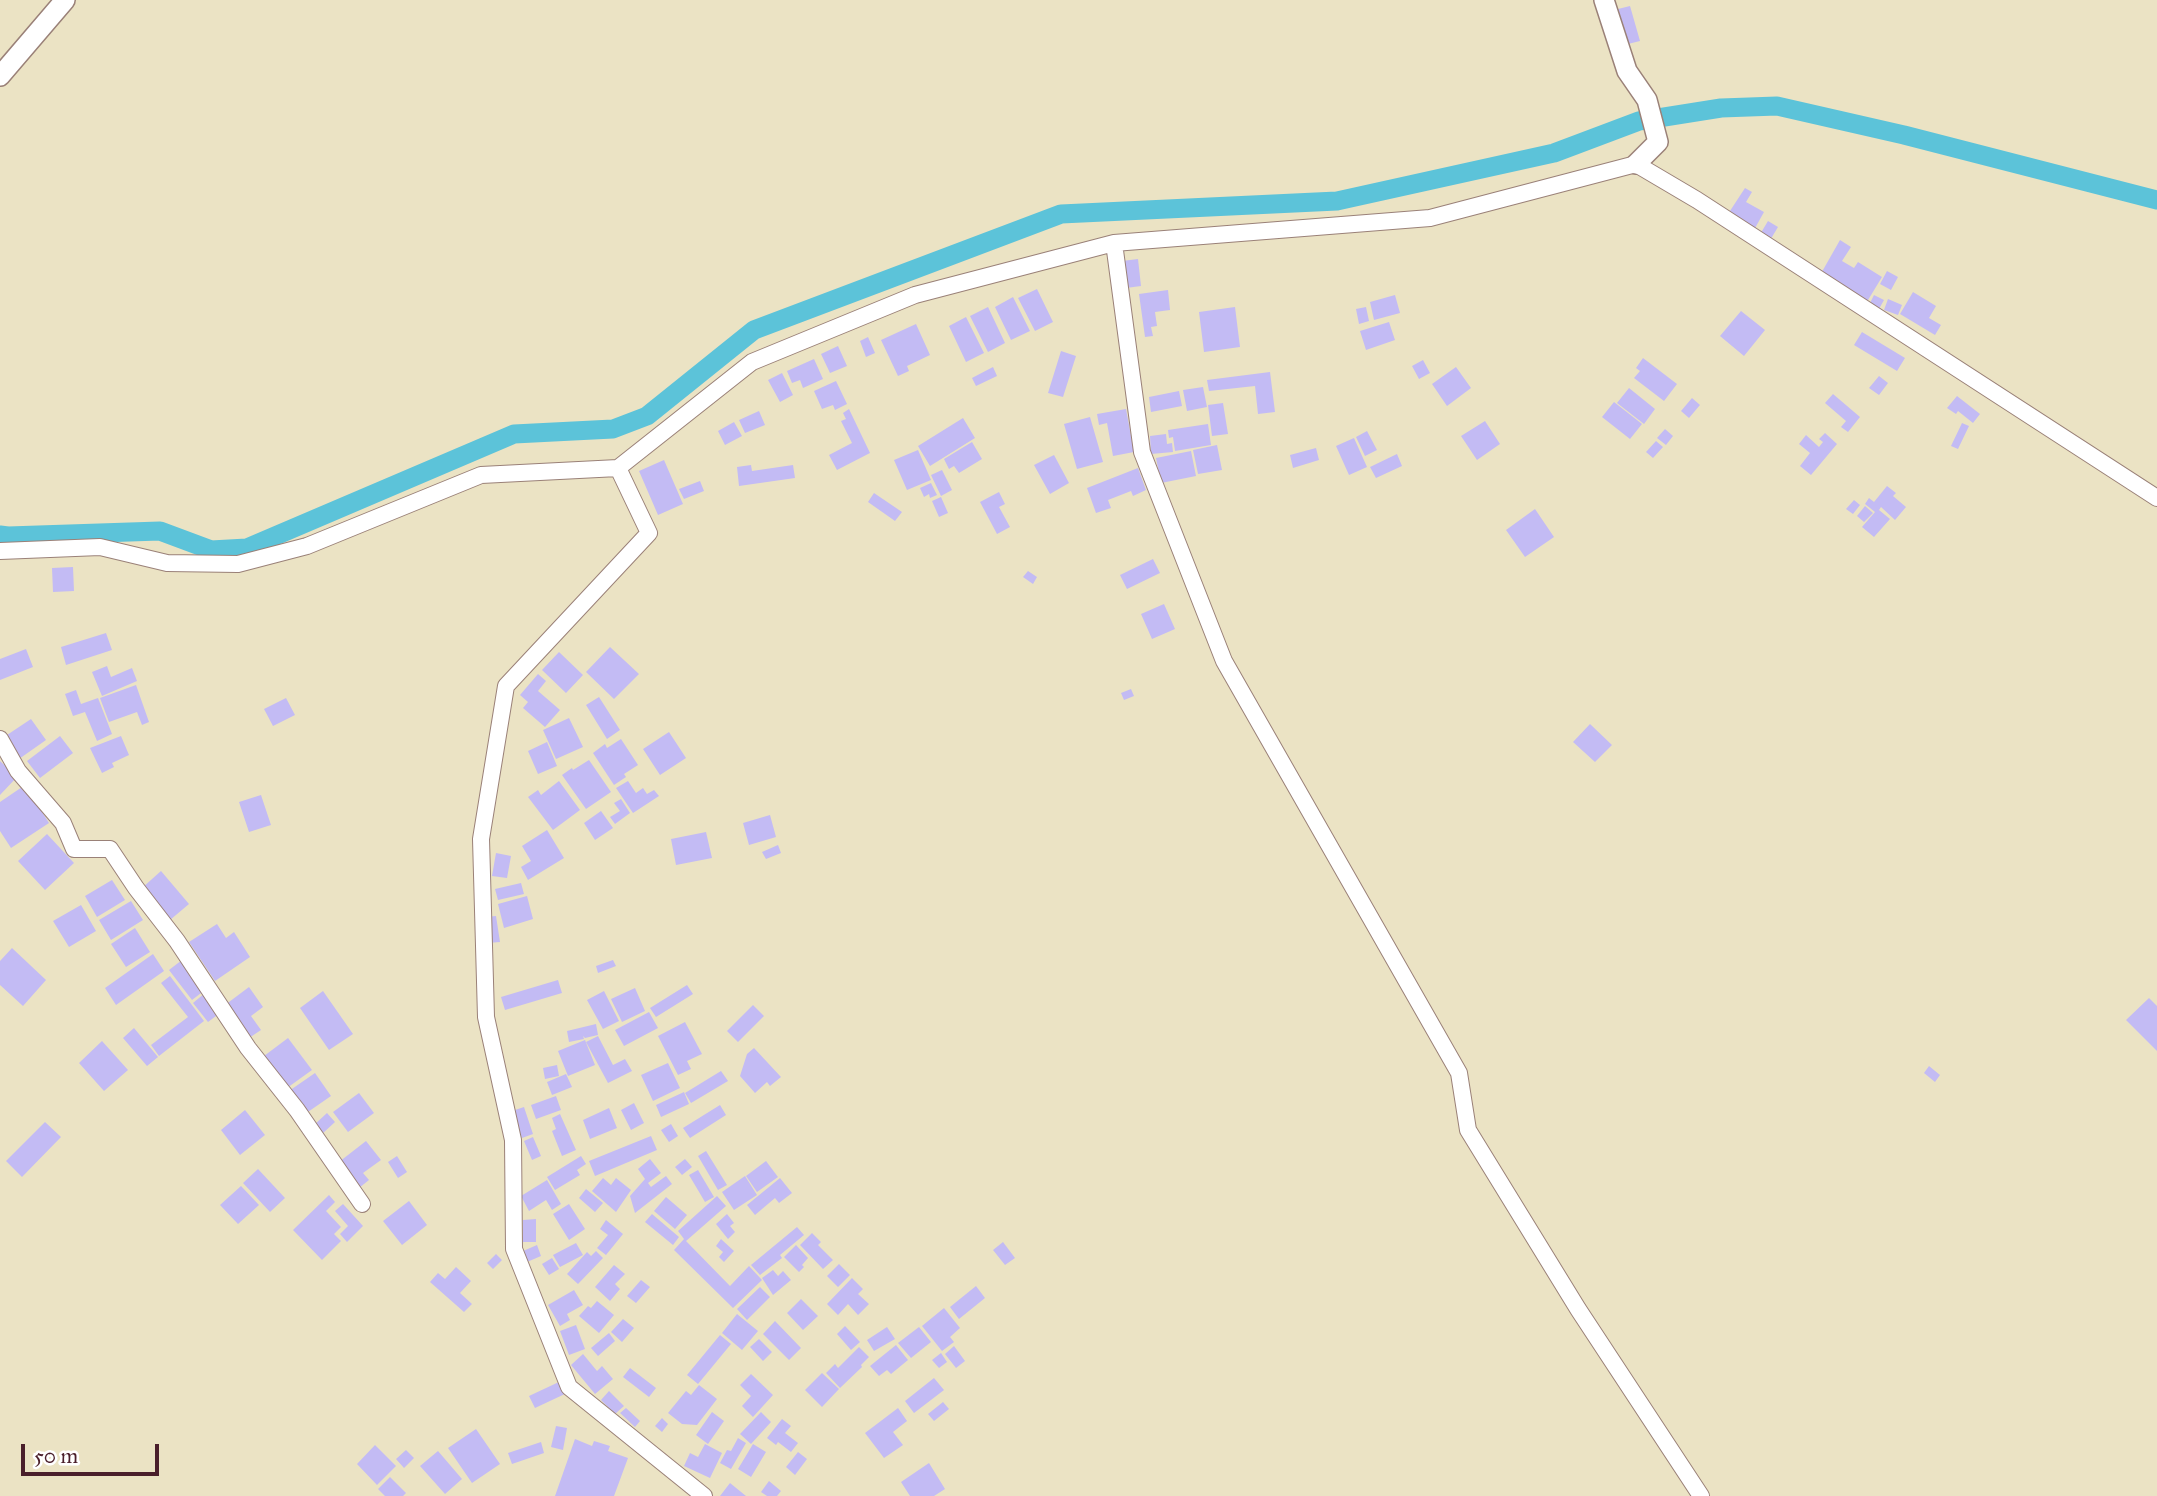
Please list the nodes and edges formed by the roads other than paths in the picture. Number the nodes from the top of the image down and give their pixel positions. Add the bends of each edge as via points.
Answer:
1 (65, 0) edge
2 (1604, 0) edge
3 (0, 76) edge
4 (1636, 164) junction
5 (1114, 243) junction
6 (618, 468) junction
7 (2157, 498) edge
8 (0, 551) edge
9 (0, 739) edge
10 (362, 1204) dead end
11 (704, 1496) edge
12 (1701, 1496) edge

1 - 3 street
2 - 4 street via 1627,71 1647,100 1658,142
4 - 5 street via 1430,218
4 - 7 street
5 - 6 street via 915,295 752,362
5 - 12 street via 1142,452 1224,661 1459,1073 1468,1130
6 - 8 street via 481,475 307,545 238,564 167,563 100,547
6 - 11 street via 649,533 506,686 481,839 486,1017 513,1140 514,1249 569,1387
9 - 10 street via 19,771 63,823 74,849 110,849

